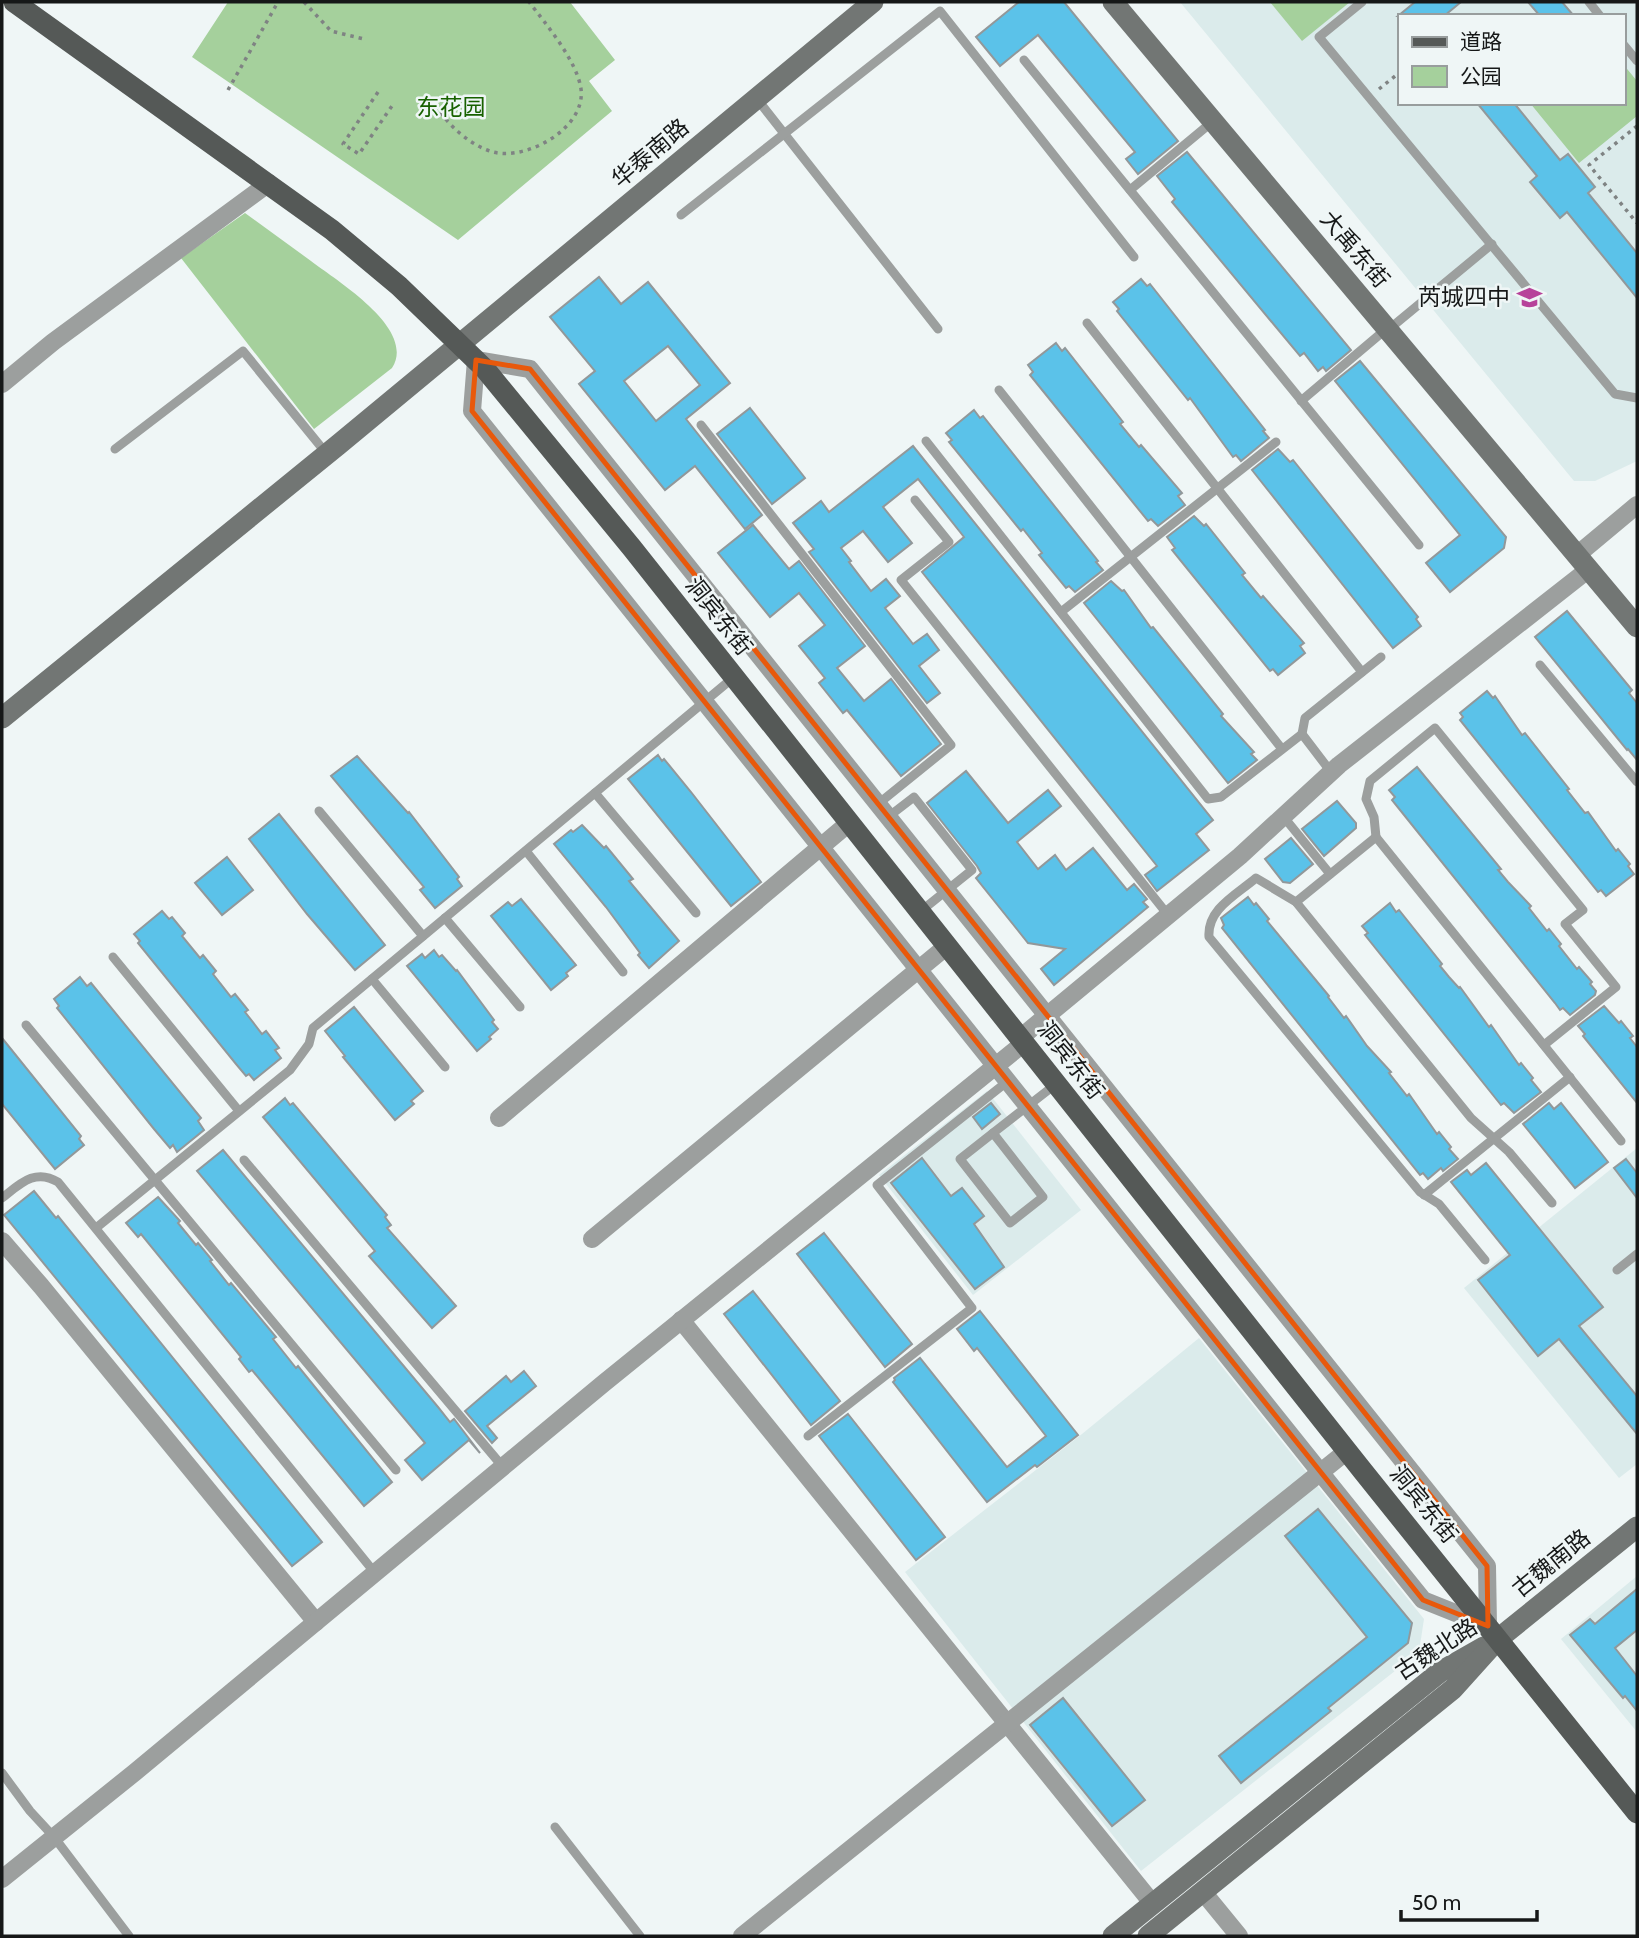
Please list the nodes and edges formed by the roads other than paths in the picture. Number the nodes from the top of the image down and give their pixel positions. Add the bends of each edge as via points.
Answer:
1 (14, 2) edge
2 (873, 2) edge
3 (1113, 2) edge
4 (1362, 2) edge
5 (1625, 46) edge
6 (1024, 60) dead end
7 (1637, 61) edge
8 (756, 98) junction
9 (1213, 121) junction
10 (784, 134) junction
11 (269, 183) junction
12 (1130, 190) junction
13 (681, 215) dead end
14 (1492, 244) junction
15 (1134, 257) dead end
16 (1087, 323) dead end
17 (938, 329) dead end
18 (1387, 329) junction
19 (460, 344) junction
20 (476, 360) junction
21 (2, 384) edge
22 (999, 390) dead end
23 (1637, 398) edge
24 (1301, 401) junction
25 (701, 425) dead end
26 (926, 441) dead end
27 (1276, 442) dead end
28 (115, 449) dead end
29 (327, 454) junction
30 (1217, 489) junction
31 (915, 500) dead end
32 (1637, 505) edge
33 (1419, 545) dead end
34 (1131, 557) junction
35 (1583, 562) junction
36 (1061, 612) junction
37 (1637, 627) edge
38 (1381, 657) dead end
39 (1540, 665) dead end
40 (1362, 672) junction
41 (734, 677) junction
42 (704, 701) junction
43 (2, 718) edge
44 (1302, 734) junction
45 (1282, 749) junction
46 (1331, 772) junction
47 (1637, 782) edge
48 (595, 793) junction
49 (319, 811) dead end
50 (883, 811) junction
51 (1283, 817) junction
52 (849, 822) junction
53 (1376, 837) junction
54 (821, 847) junction
55 (526, 851) junction
56 (1330, 874) junction
57 (947, 890) junction
58 (1296, 902) junction
59 (920, 912) junction
60 (696, 913) dead end
61 (1168, 915) junction
62 (445, 918) junction
63 (423, 936) junction
64 (947, 946) junction
65 (113, 957) dead end
66 (919, 969) junction
67 (623, 972) dead end
68 (372, 979) junction
69 (520, 1007) dead end
70 (1047, 1015) junction
71 (26, 1025) dead end
72 (1022, 1040) junction
73 (1544, 1045) junction
74 (996, 1066) junction
75 (445, 1067) dead end
76 (1570, 1077) junction
77 (1008, 1081) junction
78 (1056, 1084) junction
79 (1028, 1106) junction
80 (239, 1111) junction
81 (499, 1118) dead end
82 (993, 1133) junction
83 (1494, 1139) junction
84 (1621, 1141) dead end
85 (244, 1160) dead end
86 (155, 1180) junction
87 (1424, 1195) junction
88 (2, 1198) edge
89 (1552, 1203) dead end
90 (96, 1228) junction
91 (592, 1238) dead end
92 (4, 1248) edge
93 (1637, 1254) edge
94 (1485, 1261) dead end
95 (1617, 1270) dead end
96 (681, 1320) junction
97 (808, 1436) dead end
98 (1347, 1451) junction
99 (503, 1466) junction
100 (396, 1470) dead end
101 (1321, 1472) junction
102 (1637, 1527) edge
103 (375, 1573) junction
104 (316, 1622) junction
105 (1493, 1633) junction
106 (1007, 1724) junction
107 (2, 1773) edge
108 (1634, 1802) edge
109 (555, 1827) dead end
110 (54, 1837) junction
111 (2, 1879) edge
112 (1203, 1892) junction
113 (1153, 1904) junction
114 (129, 1936) edge
115 (640, 1936) edge
116 (742, 1936) edge
117 (1113, 1936) edge
118 (1148, 1936) edge
119 (1239, 1936) edge

1 - 11 main road, 洞宾东街
2 - 8 street, 华泰南路
3 - 9 street, 大禹东街
4 - 14 lane via 1320,37
5 - 7 lane
6 - 12 lane
8 - 10 lane
8 - 19 street, 华泰南路
9 - 12 lane
9 - 18 street, 大禹东街
10 - 13 lane
10 - 15 lane via 940,11
10 - 17 lane
11 - 19 main road, 洞宾东街 via 366,257
11 - 21 street
12 - 24 lane
14 - 18 lane
14 - 23 lane via 1615,394
16 - 30 lane
18 - 24 lane
18 - 35 street, 大禹东街
19 - 20 main road, 洞宾东街
19 - 29 street, 华泰南路
20 - 41 main road, 洞宾东街
20 - 42 street via 472,411
20 - 50 street via 530,369
22 - 34 lane
24 - 33 lane
25 - 50 lane via 951,745
26 - 36 lane
27 - 30 lane
28 - 29 lane via 243,351
29 - 43 street, 华泰南路
30 - 34 lane
30 - 40 lane
31 - 61 lane via 948,542 901,580
32 - 35 street
34 - 36 lane
34 - 45 lane
35 - 37 street, 大禹东街
35 - 46 street
36 - 45 lane via 1208,799 1222,797
38 - 40 lane
39 - 47 lane
40 - 44 lane via 1305,718
41 - 42 lane
41 - 52 main road, 洞宾东街
42 - 48 lane
42 - 54 street
44 - 45 lane
44 - 46 lane
46 - 51 street
48 - 55 lane
48 - 60 lane
49 - 63 lane
50 - 57 street
50 - 57 lane via 914,797 972,870
51 - 56 lane
51 - 61 street
52 - 54 street
52 - 59 main road, 洞宾东街
53 - 56 lane
53 - 73 lane
53 - 73 lane via 1366,799 1370,781 1434,728 1583,911 1565,924 1616,987
54 - 66 street
54 - 81 street
55 - 62 lane
55 - 67 lane
56 - 58 lane
57 - 59 lane
57 - 70 street
58 - 83 lane via 1471,1118
58 - 87 lane via 1256,878 1213,914 1209,937
59 - 64 main road, 洞宾东街
61 - 70 street
62 - 63 lane
62 - 69 lane
63 - 68 lane
64 - 66 street
64 - 72 main road, 洞宾东街
65 - 80 lane
66 - 74 street
66 - 91 street
68 - 75 lane
68 - 80 lane via 313,1028 309,1044 290,1070
70 - 72 street
70 - 105 street via 1487,1566
71 - 86 lane
72 - 74 street
72 - 78 main road, 洞宾东街
73 - 76 lane
74 - 77 street
74 - 96 street
76 - 83 lane
76 - 84 lane
77 - 79 street
77 - 97 lane via 877,1185 972,1308
78 - 79 lane
78 - 98 main road, 洞宾东街
79 - 82 lane
79 - 101 street
80 - 86 lane
82 - 82 lane via 1043,1197 1010,1223 960,1159
83 - 87 lane
83 - 89 lane
85 - 99 lane
86 - 90 lane
86 - 100 lane
87 - 94 lane via 1439,1204
88 - 90 lane via 28,1178 47,1177 58,1182
90 - 103 lane
92 - 104 street
93 - 95 lane
96 - 99 street
96 - 106 street
98 - 101 street
98 - 105 main road, 洞宾东街
99 - 103 street
101 - 105 street via 1423,1601
101 - 106 street
102 - 105 street, 古魏南路
103 - 104 street
104 - 110 street
105 - 108 main road, 洞宾东街
105 - 112 street, 古魏北路 via 1454,1689
105 - 113 street, 古魏北路
106 - 113 street
106 - 116 street
107 - 110 lane
109 - 115 lane
110 - 111 street
110 - 114 lane
112 - 118 street, 古魏北路
112 - 119 street
113 - 117 street, 古魏北路

